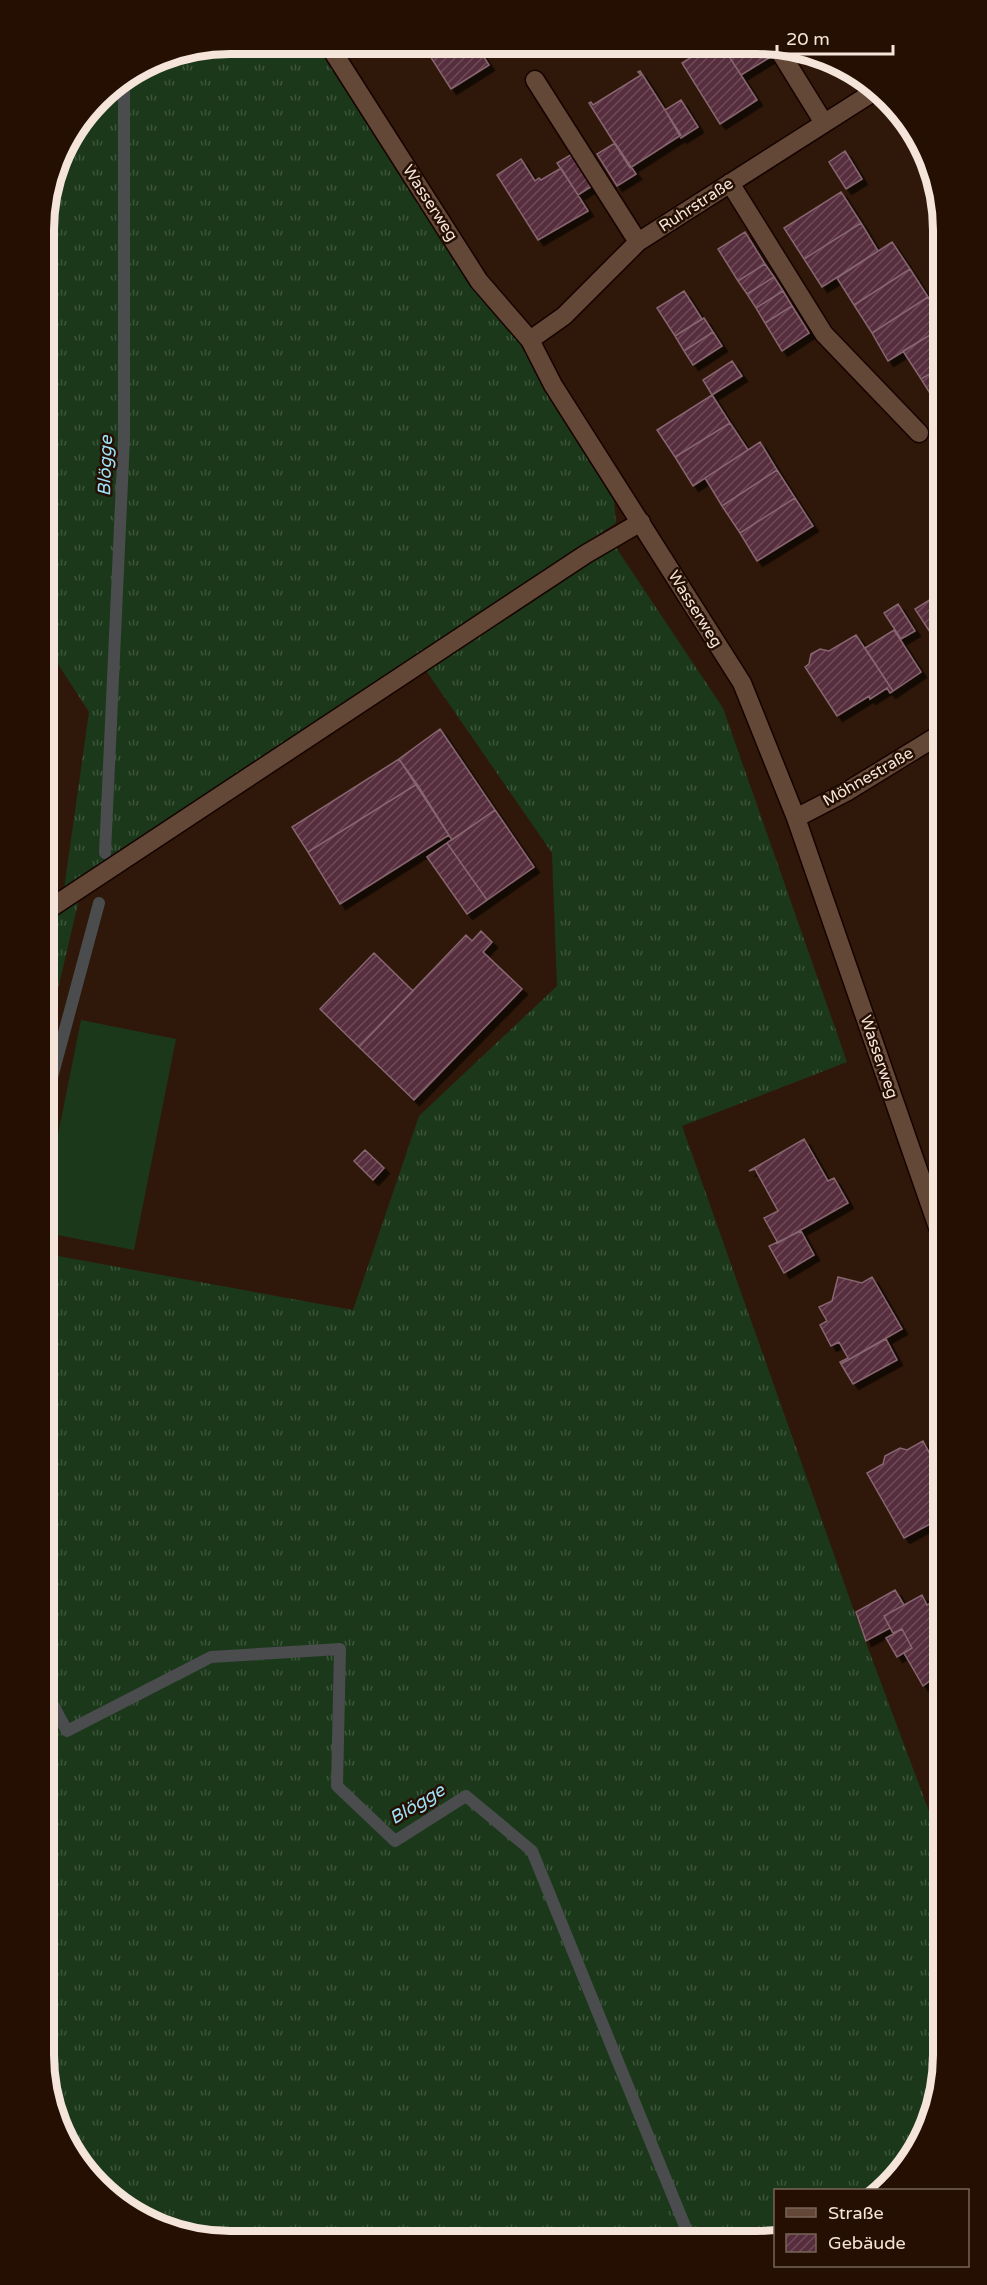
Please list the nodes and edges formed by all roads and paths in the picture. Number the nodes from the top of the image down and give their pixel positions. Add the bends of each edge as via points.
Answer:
1 (334, 54) edge
2 (783, 56) edge
3 (535, 80) dead end
4 (869, 95) edge
5 (824, 123) junction
6 (730, 183) junction
7 (638, 242) junction
8 (530, 340) junction
9 (919, 433) dead end
10 (641, 522) junction
11 (933, 739) edge
12 (796, 818) junction
13 (54, 906) edge
14 (933, 1216) edge

1 - 8 street, Wasserweg via 479,281
2 - 5 street
3 - 7 street
4 - 5 street, Ruhrstraße
5 - 6 street, Ruhrstraße
6 - 7 street, Ruhrstraße
6 - 9 street via 824,334
7 - 8 street, Ruhrstraße via 564,316
8 - 10 street, Wasserweg via 553,385
10 - 12 street, Wasserweg via 742,683
10 - 13 street via 586,554
11 - 12 street, Möhnestraße
12 - 14 street, Wasserweg

